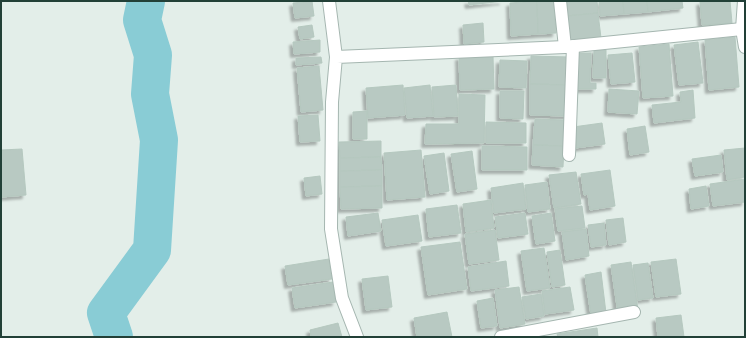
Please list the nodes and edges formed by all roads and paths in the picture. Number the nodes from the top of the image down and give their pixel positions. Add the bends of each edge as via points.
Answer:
1 (329, 1) edge
2 (560, 1) edge
3 (744, 1) edge
4 (742, 29) junction
5 (569, 46) junction
6 (745, 47) edge
7 (336, 58) junction
8 (569, 155) dead end
9 (634, 312) dead end
10 (357, 337) edge
11 (501, 337) edge

1 - 7 street
2 - 5 street
3 - 4 street
4 - 5 street
4 - 6 street
5 - 7 street
5 - 8 street
7 - 10 street via 332,102 331,229 342,298
9 - 11 street

